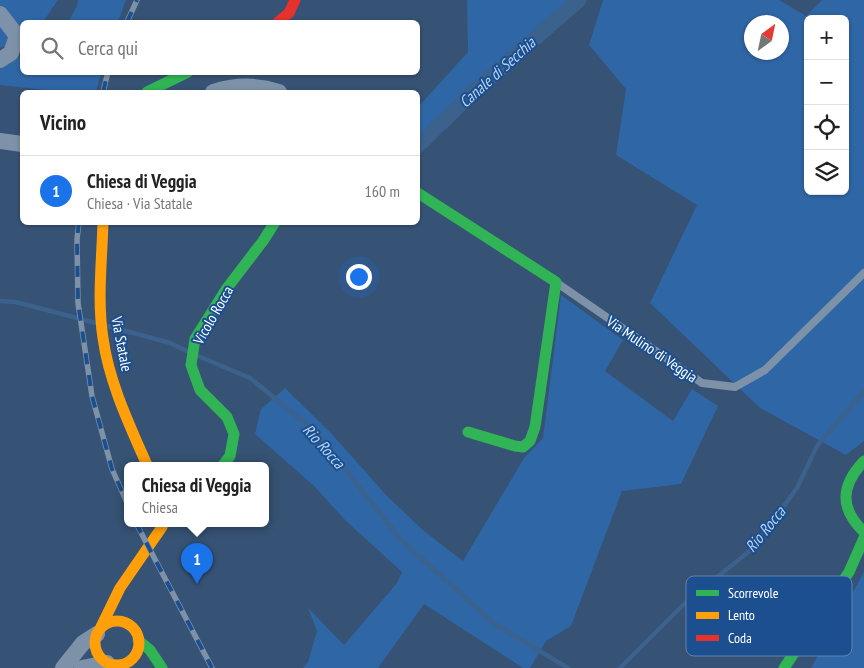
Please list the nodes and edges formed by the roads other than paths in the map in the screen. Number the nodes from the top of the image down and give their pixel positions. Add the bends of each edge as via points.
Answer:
1 (295, 0) edge
2 (0, 14) edge
3 (280, 20) edge
4 (0, 60) edge
5 (182, 75) edge
6 (151, 90) edge
7 (220, 90) edge
8 (272, 90) edge
9 (0, 141) edge
10 (20, 144) edge
11 (420, 194) edge
12 (103, 225) edge
13 (273, 225) edge
14 (864, 273) edge
15 (556, 282) junction
16 (468, 432) dead end
17 (864, 461) edge
18 (146, 462) edge
19 (225, 462) edge
20 (163, 527) edge
21 (864, 532) edge
22 (864, 538) edge
23 (134, 566) junction
24 (846, 576) edge
25 (129, 599) dead end
26 (131, 614) dead end
27 (133, 629) junction
28 (99, 632) junction
29 (138, 640) junction
30 (792, 656) edge
31 (130, 661) junction
32 (107, 663) junction
33 (63, 668) edge
34 (82, 668) edge
35 (140, 668) edge
36 (162, 668) edge
37 (784, 668) edge

1 - 3 street
2 - 4 street via 16,36 11,53
5 - 6 street
7 - 8 street via 262,87
9 - 10 street
11 - 15 street, Via Mulino di Veggia
12 - 18 street, Via Statale via 103,337 109,366
13 - 19 street, Vicolo Rocca via 227,288 196,339 191,365 200,390 227,417 234,434 230,456
14 - 15 lane, Via Mulino di Veggia via 765,370 735,387 702,383
15 - 16 street via 540,403 530,441 523,447 515,446
17 - 21 street via 854,471 845,495 851,518
20 - 23 street
22 - 24 street
23 - 25 street
23 - 28 street
26 - 27 street
27 - 28 street via 127,624 113,622
27 - 29 street
28 - 32 street via 95,641 98,654
28 - 33 street via 83,643
29 - 31 street via 137,652
29 - 36 street via 150,650
30 - 37 street
31 - 32 street via 119,665
31 - 35 street
32 - 34 street

